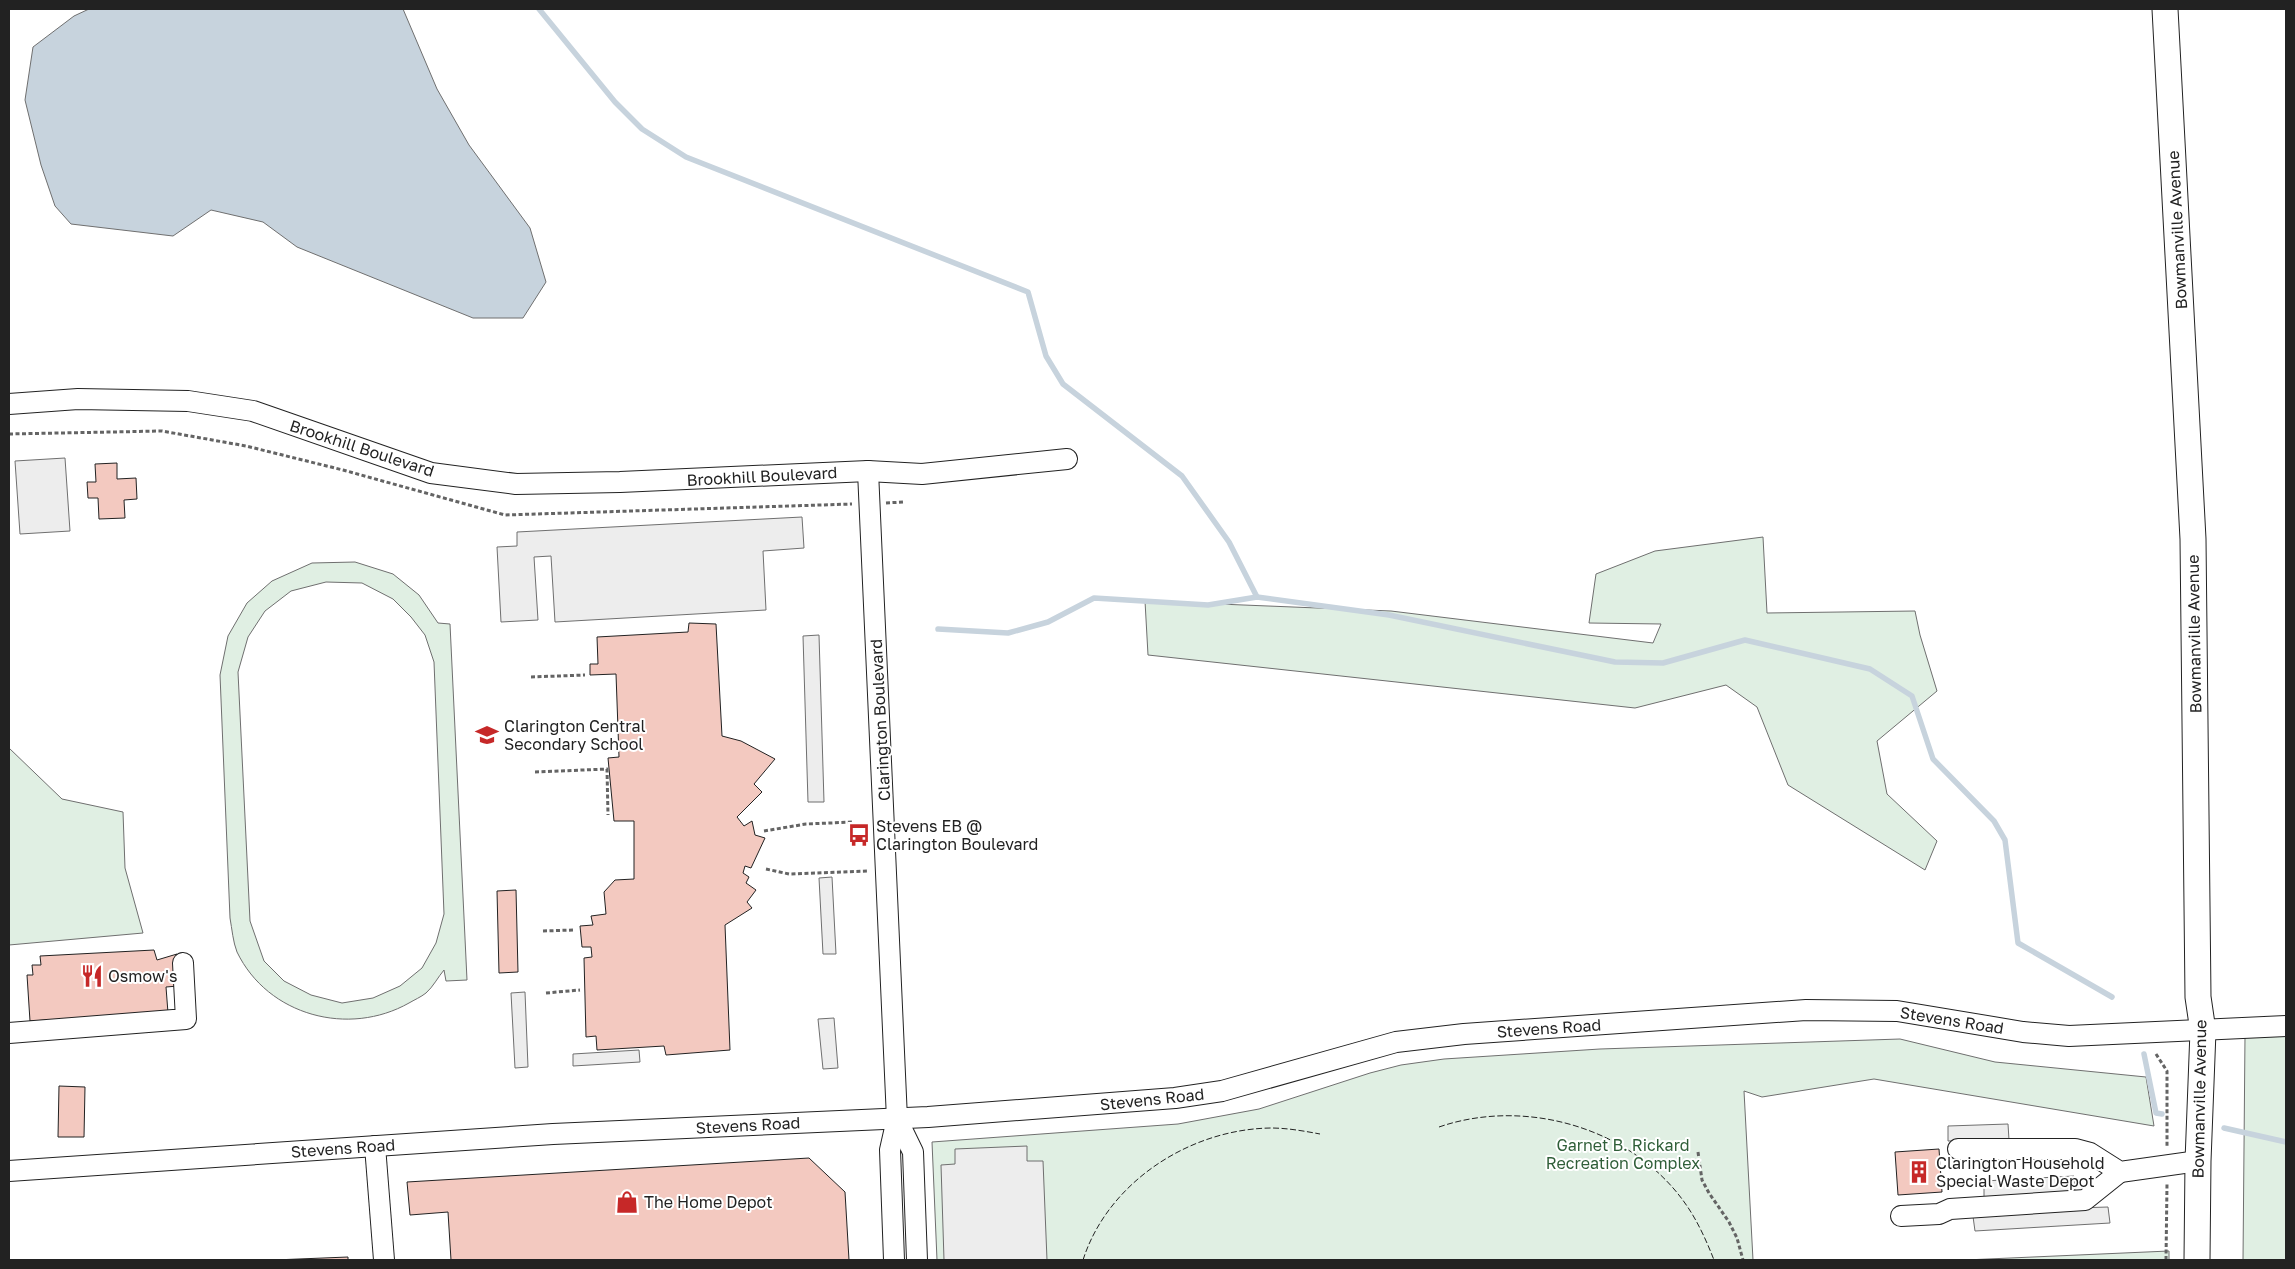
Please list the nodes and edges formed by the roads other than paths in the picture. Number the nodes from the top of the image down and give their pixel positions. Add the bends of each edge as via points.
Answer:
1 (2165, 9) edge
2 (9, 404) edge
3 (1067, 459) dead end
4 (868, 471) junction
5 (183, 963) dead end
6 (2286, 1026) edge
7 (2203, 1031) junction
8 (9, 1033) edge
9 (897, 1119) junction
10 (375, 1146) junction
11 (1958, 1149) dead end
12 (2198, 1161) junction
13 (9, 1171) edge
14 (2120, 1172) junction
15 (1901, 1216) dead end
16 (384, 1260) edge
17 (894, 1260) edge
18 (917, 1260) edge
19 (2197, 1260) edge

1 - 7 main road, Bowmanville Avenue via 2193,539 2198,997
2 - 4 street, Brookhill Boulevard via 78,399 188,401 254,411 431,473 516,484
3 - 4 street, Brookhill Boulevard via 922,474
4 - 9 street, Clarington Boulevard
5 - 8 street via 186,1019
6 - 7 street, Stevens Road
7 - 9 street, Stevens Road via 2069,1036 2023,1032 1897,1011 1796,1011 1464,1034 1396,1042 1222,1091 1175,1098
7 - 12 main road, Bowmanville Avenue
9 - 10 street, Stevens Road via 553,1134
9 - 17 street, Clarington Boulevard via 890,1150
9 - 18 street, Clarington Boulevard via 913,1152
10 - 13 street, Stevens Road
10 - 16 street
11 - 14 street via 2075,1149 2090,1153
12 - 14 street
12 - 19 main road, Bowmanville Avenue
14 - 15 street via 2085,1200 1950,1209 1939,1214

